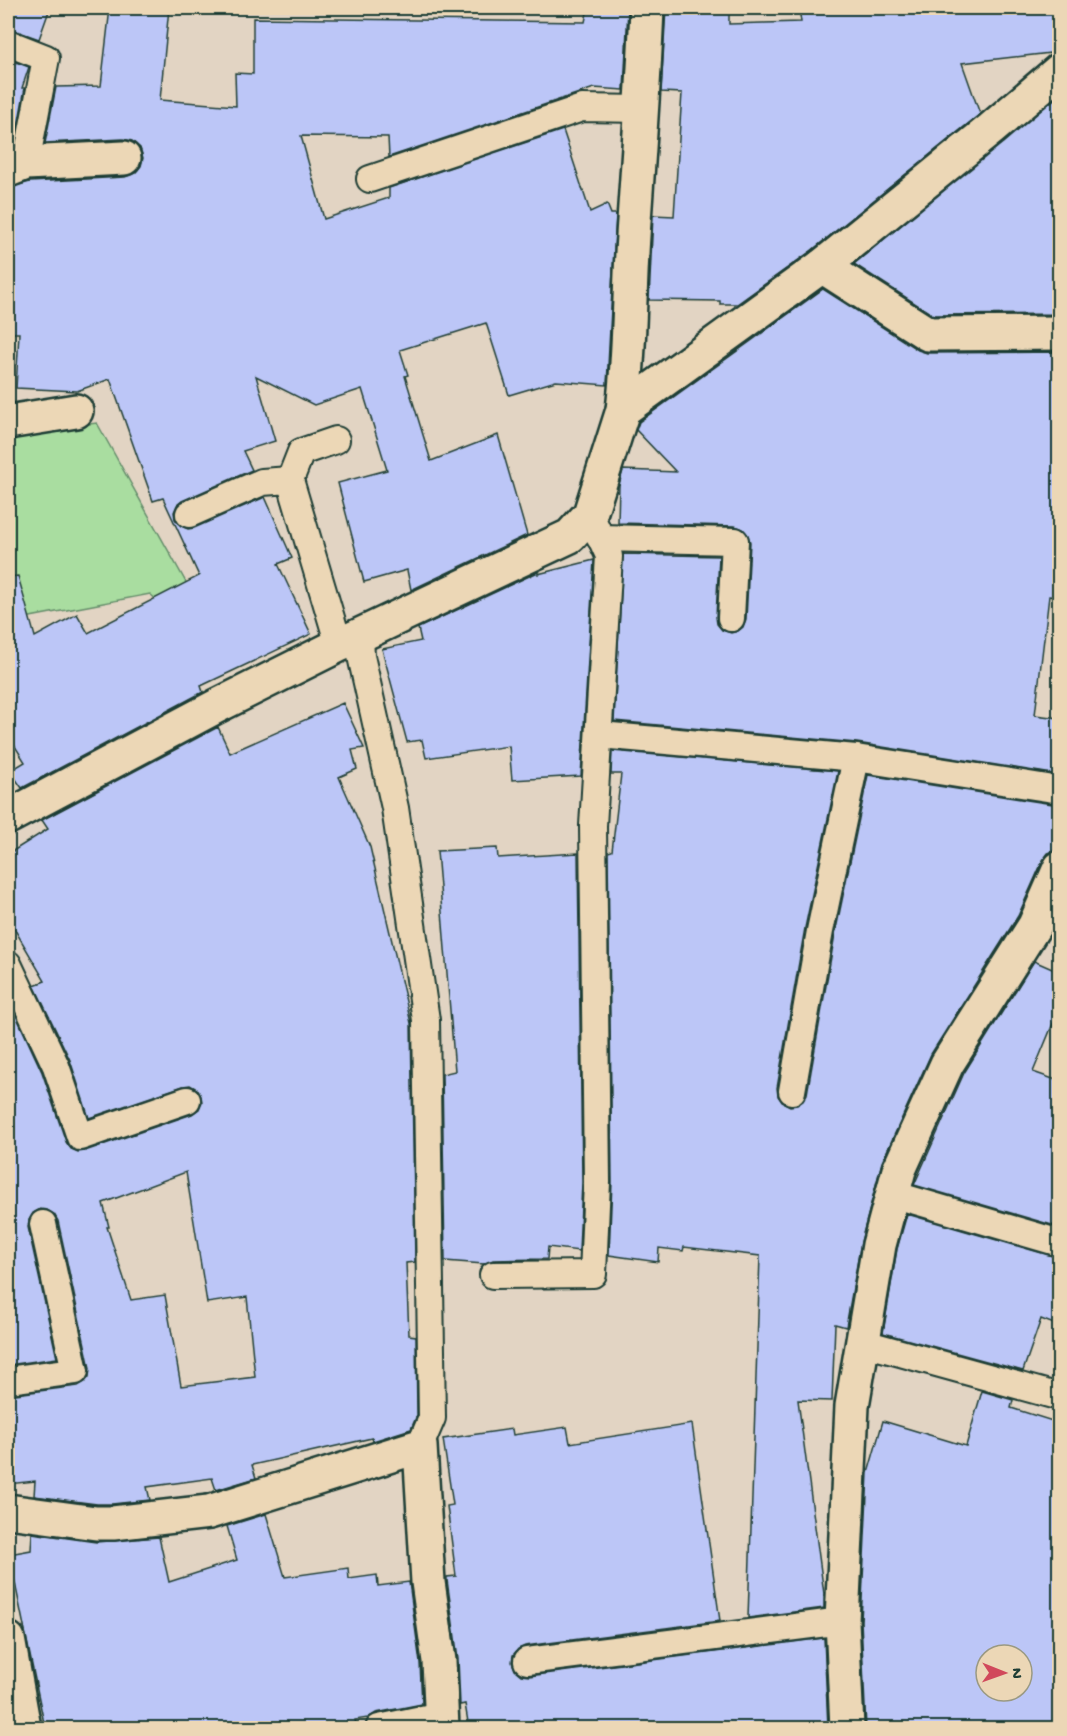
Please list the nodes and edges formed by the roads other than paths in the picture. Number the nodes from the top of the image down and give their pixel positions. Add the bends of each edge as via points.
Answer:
1 (647, 8) edge
2 (8, 43) edge
3 (1059, 70) edge
4 (642, 110) junction
5 (124, 158) dead end
6 (17, 167) edge
7 (370, 179) dead end
8 (822, 266) junction
9 (1059, 333) edge
10 (622, 410) junction
11 (76, 411) dead end
12 (8, 422) edge
13 (336, 440) dead end
14 (290, 480) junction
15 (189, 514) dead end
16 (595, 526) junction
17 (731, 618) dead end
18 (349, 641) junction
19 (600, 735) junction
20 (856, 758) junction
21 (1059, 790) edge
22 (8, 817) edge
23 (1059, 868) edge
24 (8, 964) edge
25 (792, 1091) dead end
26 (186, 1100) dead end
27 (892, 1194) junction
28 (43, 1224) dead end
29 (1059, 1243) edge
30 (493, 1275) dead end
31 (864, 1343) junction
32 (8, 1380) edge
33 (1059, 1397) edge
34 (420, 1446) junction
35 (8, 1511) edge
36 (842, 1621) junction
37 (8, 1639) edge
38 (527, 1661) dead end
39 (442, 1722) edge
40 (24, 1728) edge
41 (379, 1728) edge
42 (847, 1728) edge

1 - 4 street
2 - 6 lane via 46,58
3 - 8 street
4 - 7 lane via 582,108
4 - 10 street via 628,371
5 - 6 street
8 - 9 street via 928,334
8 - 10 street
10 - 16 street
11 - 12 street
13 - 14 lane via 301,452
14 - 15 lane via 262,482
14 - 18 lane
16 - 17 lane via 735,541
16 - 18 street
16 - 19 lane via 609,556
18 - 22 street
18 - 34 lane via 361,656 395,808 426,1020 432,1418
19 - 20 lane
19 - 30 lane via 593,826 597,1182 593,1274
20 - 21 lane
20 - 25 lane via 819,931
23 - 27 street via 1035,925 947,1064 898,1170
24 - 26 lane via 56,1066 80,1137
27 - 29 lane
27 - 31 street via 879,1245
28 - 32 lane via 75,1371
31 - 33 lane
31 - 36 street via 852,1406
34 - 35 street via 350,1473 209,1512 96,1523
34 - 39 street
36 - 38 lane
36 - 42 street
37 - 40 street
39 - 41 lane

